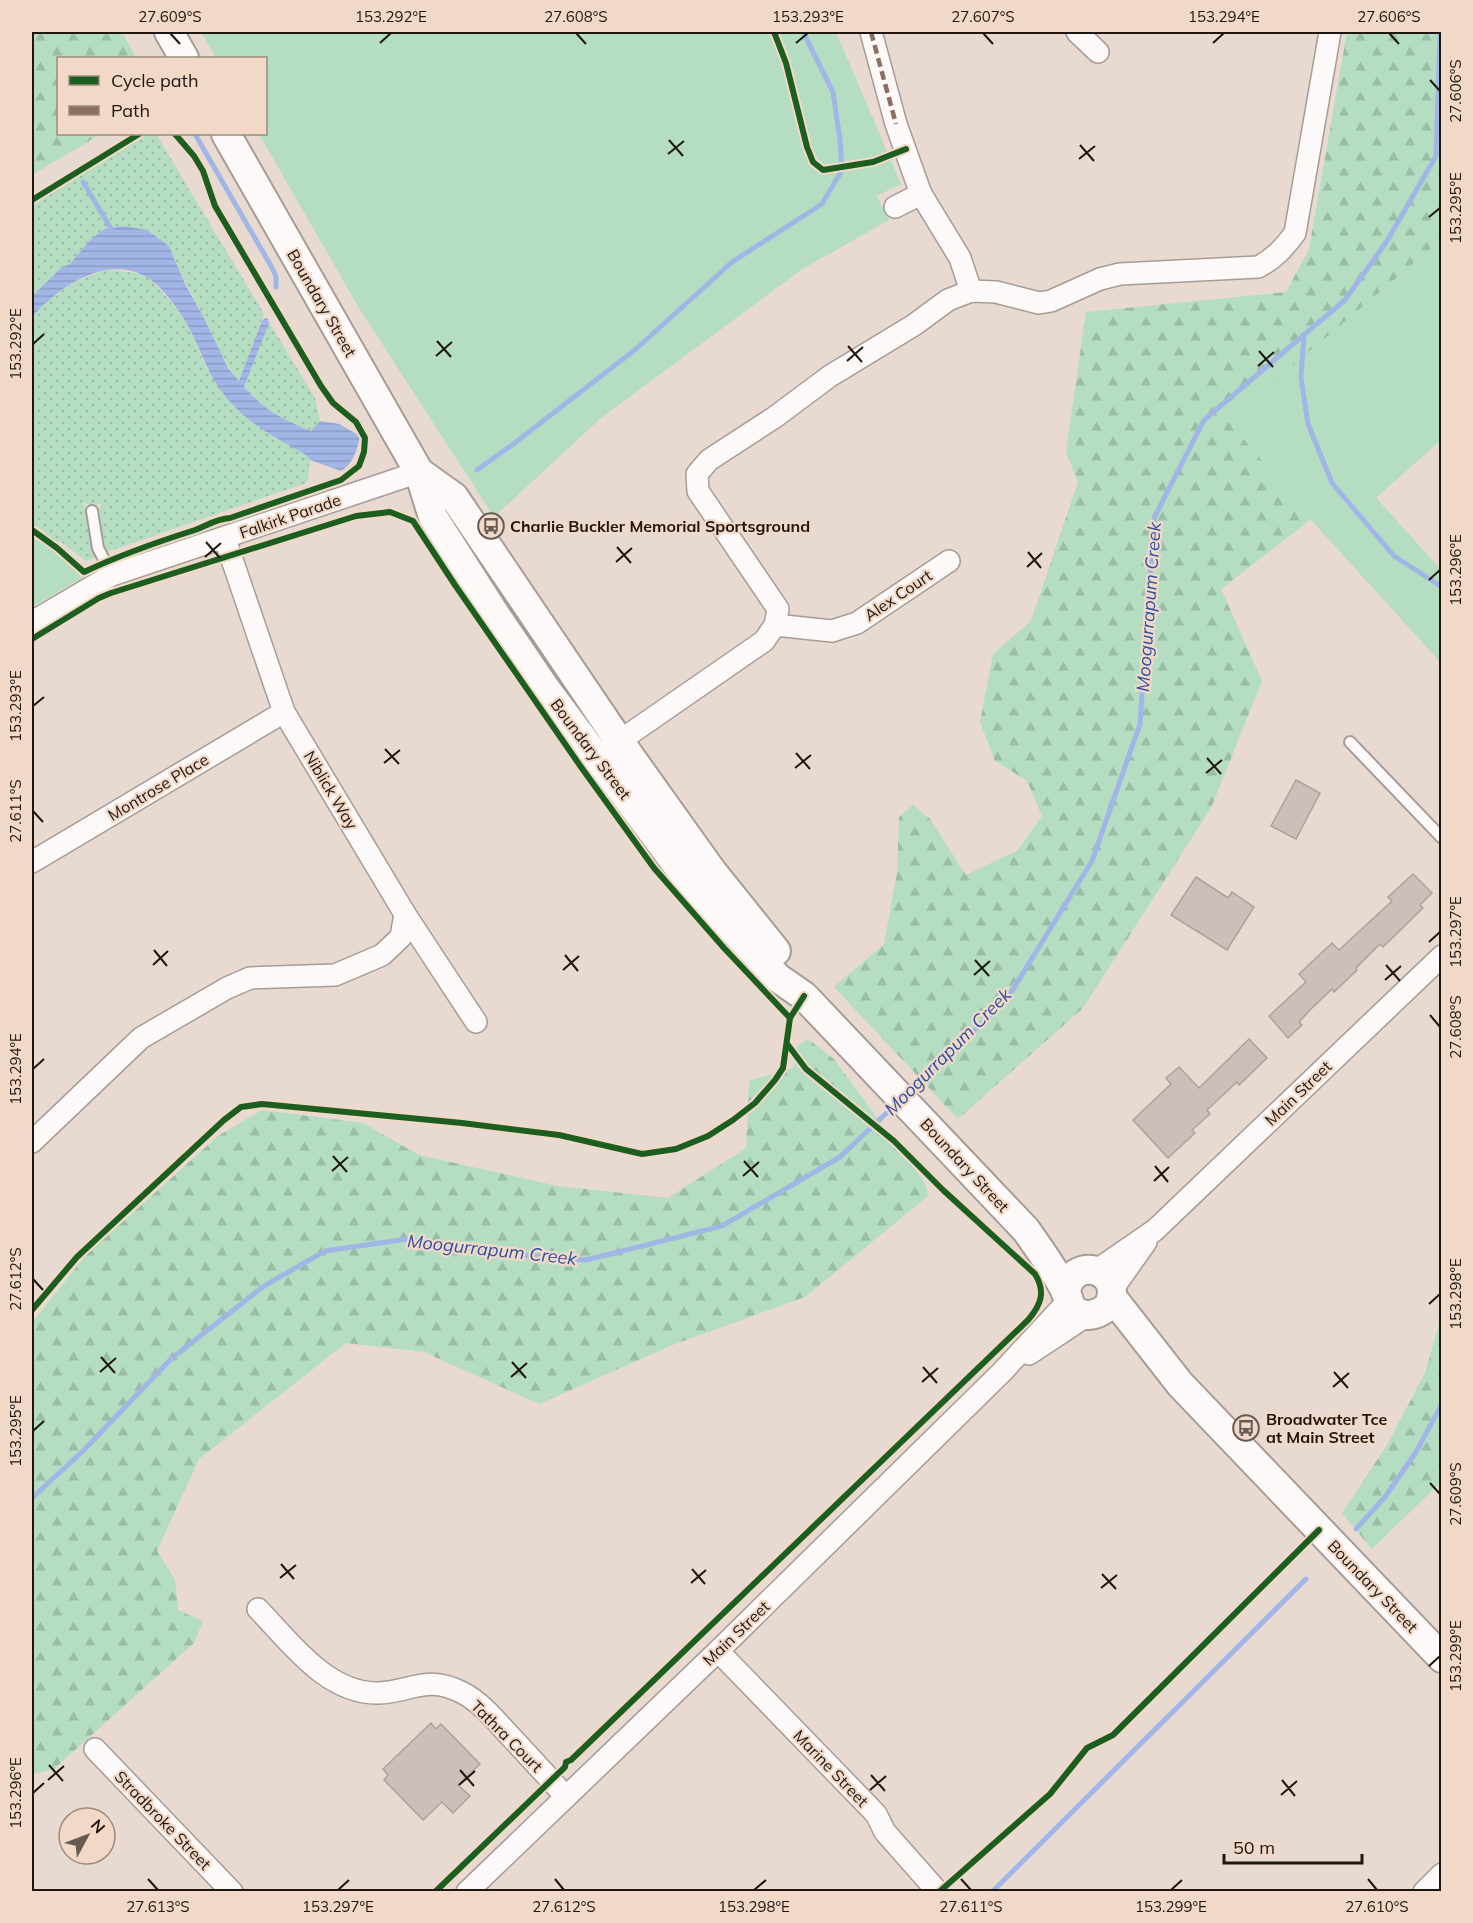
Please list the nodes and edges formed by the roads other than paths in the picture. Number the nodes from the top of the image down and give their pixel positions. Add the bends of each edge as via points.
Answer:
1 (169, 32) edge
2 (870, 32) edge
3 (1077, 32) edge
4 (1330, 32) edge
5 (1098, 52) dead end
6 (183, 57) edge
7 (227, 135) edge
8 (921, 194) junction
9 (895, 207) dead end
10 (971, 291) junction
11 (419, 472) junction
12 (92, 511) dead end
13 (225, 539) junction
14 (949, 561) dead end
15 (112, 575) junction
16 (32, 622) edge
17 (775, 625) junction
18 (284, 712) junction
19 (1350, 742) dead end
20 (609, 748) junction
21 (1442, 838) edge
22 (32, 862) edge
23 (405, 914) junction
24 (1442, 956) edge
25 (476, 1022) dead end
26 (32, 1142) edge
27 (1091, 1294) junction
28 (258, 1609) dead end
29 (718, 1651) junction
30 (1442, 1658) edge
31 (94, 1749) dead end
32 (566, 1797) junction
33 (1442, 1874) edge
34 (232, 1892) edge
35 (467, 1892) edge
36 (938, 1892) edge
37 (1424, 1892) edge

1 - 6 street
2 - 8 street
3 - 5 street
4 - 10 street via 1294,233 1270,261 1258,267 1120,274 1039,303 996,292
7 - 11 street, Boundary Street
8 - 9 street
8 - 10 street via 960,258
10 - 17 street via 948,300 830,376 708,460 697,474 698,491 778,609
11 - 13 street, Falkirk Parade
11 - 20 street, Boundary Street via 433,517 546,689
12 - 15 lane via 98,548
13 - 15 street, Falkirk Parade
13 - 18 street, Niblick Way
14 - 17 street, Alex Court via 857,623 832,631
15 - 16 street, Falkirk Parade
17 - 20 street via 764,641
18 - 22 street, Montrose Place
18 - 23 street, Niblick Way
19 - 21 lane
20 - 27 street, Boundary Street via 694,888 778,978 804,996 943,1140 1026,1230 1050,1264
23 - 25 street, Niblick Way
23 - 26 street via 401,937 382,955 335,975 250,978 141,1038
24 - 27 street, Main Street
27 - 29 street, Main Street via 1002,1372
27 - 30 street, Boundary Street
28 - 32 street, Tathra Court via 317,1669 341,1685 363,1693 421,1684 443,1685 464,1693 482,1706
29 - 32 street, Main Street
29 - 36 street, Marine Street via 876,1814 885,1832
31 - 34 street, Stradbroke Street
32 - 35 street, Main Street
33 - 37 street

